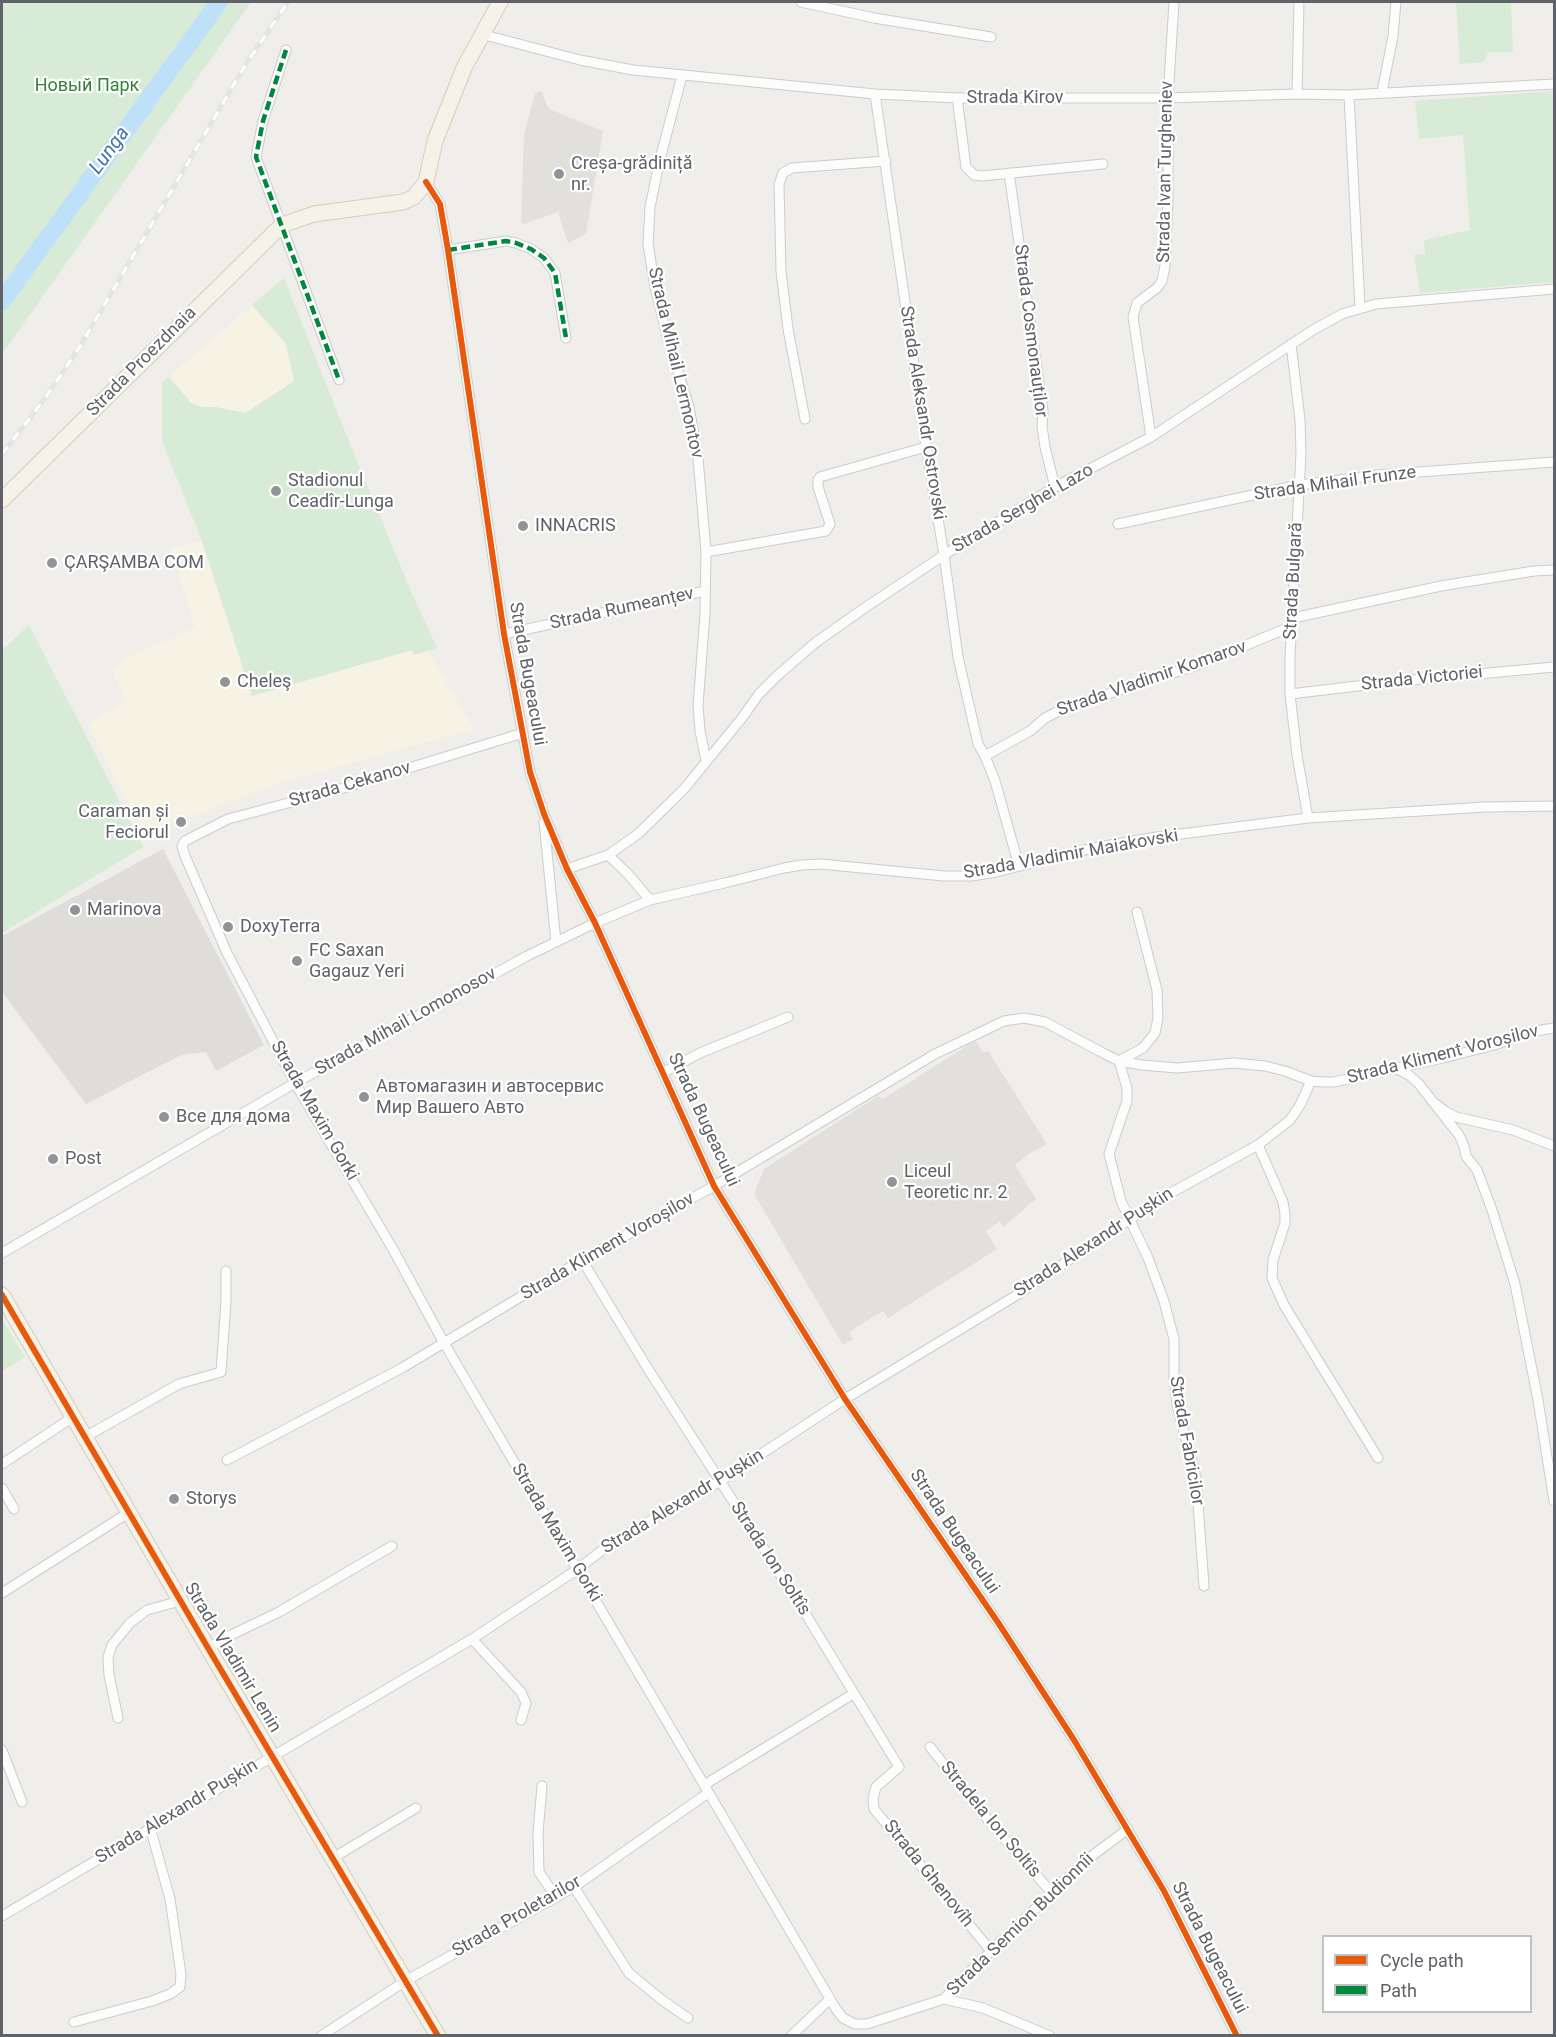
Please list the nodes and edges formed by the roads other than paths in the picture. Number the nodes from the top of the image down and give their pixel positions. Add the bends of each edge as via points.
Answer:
1 (500, 2) edge
2 (801, 2) edge
3 (1174, 2) edge
4 (1299, 2) edge
5 (1396, 2) edge
6 (481, 34) junction
7 (991, 37) dead end
8 (286, 50) dead end
9 (682, 76) junction
10 (1554, 84) edge
11 (1382, 92) junction
12 (875, 94) junction
13 (1297, 94) junction
14 (1349, 95) junction
15 (957, 98) junction
16 (1167, 98) junction
17 (886, 160) junction
18 (1103, 164) dead end
19 (1009, 173) junction
20 (426, 182) junction
21 (282, 225) junction
22 (448, 250) junction
23 (1554, 289) edge
24 (1360, 308) junction
25 (566, 338) dead end
26 (1291, 344) junction
27 (339, 380) dead end
28 (805, 419) dead end
29 (1151, 437) junction
30 (926, 447) junction
31 (1554, 462) edge
32 (1299, 485) junction
33 (1055, 487) junction
34 (2, 500) edge
35 (1118, 524) dead end
36 (706, 552) junction
37 (944, 555) junction
38 (1554, 570) edge
39 (705, 591) junction
40 (1292, 622) junction
41 (504, 634) junction
42 (1554, 667) edge
43 (1290, 694) junction
44 (523, 733) junction
45 (985, 756) junction
46 (706, 761) junction
47 (1554, 806) edge
48 (544, 814) junction
49 (1308, 818) junction
50 (182, 846) joint
51 (608, 855) junction
52 (1019, 866) junction
53 (567, 869) junction
54 (650, 900) junction
55 (1137, 912) dead end
56 (595, 923) junction
57 (556, 942) junction
58 (788, 1017) dead end
59 (1554, 1028) edge
60 (1119, 1060) junction
61 (1395, 1068) junction
62 (664, 1072) junction
63 (1311, 1081) junction
64 (295, 1083) junction
65 (1433, 1102) junction
66 (1258, 1145) junction
67 (1554, 1146) edge
68 (714, 1186) junction
69 (1130, 1220) junction
70 (2, 1253) edge
71 (582, 1260) junction
72 (226, 1271) dead end
73 (2, 1295) edge
74 (444, 1343) junction
75 (845, 1399) junction
76 (73, 1417) junction
77 (85, 1437) junction
78 (1378, 1458) dead end
79 (227, 1460) dead end
80 (2, 1464) edge
81 (720, 1481) junction
82 (2, 1488) edge
83 (1554, 1501) edge
84 (14, 1509) dead end
85 (128, 1513) junction
86 (392, 1546) dead end
87 (578, 1569) junction
88 (1204, 1586) dead end
89 (2, 1593) edge
90 (180, 1601) junction
91 (472, 1639) junction
92 (208, 1648) junction
93 (853, 1694) junction
94 (118, 1718) dead end
95 (521, 1719) dead end
96 (930, 1747) dead end
97 (2, 1750) edge
98 (272, 1756) junction
99 (899, 1767) joint
100 (13, 1778) junction
101 (2, 1781) edge
102 (542, 1786) dead end
103 (706, 1789) junction
104 (22, 1802) dead end
105 (416, 1808) dead end
106 (150, 1827) junction
107 (1128, 1829) junction
108 (333, 1858) junction
109 (574, 1887) junction
110 (1051, 1892) junction
111 (555, 1896) junction
112 (2, 1916) edge
113 (992, 1951) junction
114 (407, 1980) junction
115 (830, 1999) junction
116 (944, 1999) junction
117 (688, 2018) dead end
118 (74, 2022) dead end
119 (321, 2036) edge
120 (438, 2036) edge
121 (791, 2036) edge
122 (1050, 2036) edge
123 (1237, 2036) edge

1 - 6 main road
2 - 7 street
3 - 16 street, Strada Ivan Turgheniev
4 - 13 street
5 - 11 street
6 - 9 street, Strada Kirov via 580,60
6 - 20 main road via 435,141
8 - 21 street via 256,157
9 - 12 street, Strada Kirov
9 - 36 street, Strada Mihail Lermontov via 650,207 648,244 660,306 689,407 698,458
10 - 11 street, Strada Kirov
11 - 14 street, Strada Kirov
12 - 15 street, Strada Kirov
12 - 17 street, Strada Aleksandr Ostrovski
13 - 14 street, Strada Kirov
13 - 16 street, Strada Kirov
14 - 24 street
15 - 16 street, Strada Kirov
15 - 19 street via 966,167 974,175
16 - 29 street, Strada Ivan Turgheniev via 1165,266 1157,288 1137,303 1133,317
17 - 28 street via 792,168 783,173 779,184 781,271
17 - 30 street, Strada Aleksandr Ostrovski
18 - 19 street
19 - 33 street, Strada Cosmonauților via 1045,447
20 - 21 main road, Strada Proezdnaia via 414,197 403,202 314,214
20 - 22 street, Strada Bugeacului via 440,204
21 - 27 street
21 - 34 main road, Strada Proezdnaia
22 - 25 street via 506,241 544,258 555,273
22 - 41 street, Strada Bugeacului
23 - 24 street, Strada Serghei Lazo
24 - 26 street, Strada Serghei Lazo via 1342,314
26 - 29 street, Strada Serghei Lazo
26 - 32 street, Strada Bulgară via 1300,420
29 - 33 street, Strada Serghei Lazo
30 - 36 street via 820,477 818,487 830,524 826,531
30 - 37 street, Strada Aleksandr Ostrovski
31 - 32 street, Strada Mihail Frunze
32 - 35 street, Strada Mihail Frunze
32 - 40 street, Strada Bulgară
33 - 37 street, Strada Serghei Lazo
36 - 39 street, Strada Mihail Lermontov
37 - 45 street, Strada Aleksandr Ostrovski via 958,657 978,744
37 - 46 street, Strada Serghei Lazo via 863,609 777,676
38 - 40 street, Strada Vladimir Komarov via 1440,586
39 - 41 street, Strada Rumeanțev
39 - 46 street, Strada Mihail Lermontov via 698,705
40 - 43 street, Strada Bulgară
40 - 45 street, Strada Vladimir Komarov via 1202,664 1067,707
41 - 44 street, Strada Bugeacului
42 - 43 street, Strada Victoriei
43 - 49 street, Strada Bulgară
44 - 48 street, Strada Bugeacului via 530,772
44 - 50 street, Strada Cekanov via 228,819
45 - 52 street, Strada Aleksandr Ostrovski
46 - 51 street, Strada Serghei Lazo via 638,834
47 - 49 street, Strada Vladimir Maiakovski
48 - 53 street, Strada Bugeacului
48 - 57 street, Strada Bugeacului
49 - 52 street, Strada Vladimir Maiakovski via 1125,842
50 - 64 street, Strada Maxim Gorki via 227,953
51 - 53 street, Strada Serghei Lazo
51 - 54 street
52 - 54 street, Strada Vladimir Maiakovski via 972,876 944,876 801,865
53 - 56 street, Strada Bugeacului
54 - 56 street, Strada Vladimir Maiakovski
55 - 60 street via 1157,990 1158,1018 1155,1033 1143,1048
56 - 57 street, Strada Mihail Lomonosov
56 - 62 street, Strada Bugeacului
57 - 64 street, Strada Mihail Lomonosov
58 - 62 street
59 - 61 street, Strada Kliment Voroșilov
60 - 63 street, Strada Kliment Voroșilov via 1177,1068 1234,1063 1265,1066
60 - 68 street, Strada Kliment Voroșilov via 1045,1022 1024,1018 1004,1021 935,1054
60 - 69 street, Strada Fabricilor via 1127,1101 1109,1154
61 - 63 street, Strada Kliment Voroșilov via 1335,1082
61 - 65 street via 1409,1075
62 - 68 street, Strada Bugeacului
63 - 66 street, Strada Alexandr Pușkin via 1290,1120
64 - 70 street, Strada Mihail Lomonosov
64 - 74 street, Strada Maxim Gorki
65 - 67 street via 1456,1117 1513,1130
65 - 83 street via 1459,1135 1466,1156 1477,1170 1515,1284
66 - 69 street, Strada Alexandr Pușkin
66 - 78 street via 1285,1214 1272,1278 1284,1305
68 - 71 street, Strada Kliment Voroșilov
68 - 75 street, Strada Bugeacului
69 - 75 street, Strada Alexandr Pușkin via 1017,1295
69 - 88 street, Strada Fabricilor via 1164,1301 1174,1339 1177,1405 1196,1477
71 - 74 street, Strada Kliment Voroșilov
71 - 81 street, Strada Ion Soltîs
72 - 77 street via 221,1372 178,1384
73 - 76 main road, Strada Vladimir Lenin
74 - 79 street, Strada Kliment Voroșilov
74 - 87 street, Strada Maxim Gorki
75 - 81 street, Strada Alexandr Pușkin
75 - 107 street, Strada Bugeacului via 999,1624
76 - 77 main road, Strada Vladimir Lenin
76 - 80 street
77 - 85 main road, Strada Vladimir Lenin
81 - 87 street, Strada Alexandr Pușkin via 610,1544
81 - 93 street, Strada Ion Soltîs
82 - 84 street
85 - 89 street
85 - 90 main road, Strada Vladimir Lenin
86 - 92 street
87 - 91 street, Strada Alexandr Pușkin
87 - 103 street, Strada Maxim Gorki
90 - 92 main road, Strada Vladimir Lenin
90 - 94 street via 147,1610 112,1645 108,1657
91 - 95 street via 521,1692 526,1703
91 - 98 street, Strada Alexandr Pușkin
92 - 98 main road, Strada Vladimir Lenin
93 - 99 street, Strada Ion Soltîs
93 - 103 street, Strada Proletarilor
96 - 110 street, Stradela Ion Soltîs
97 - 100 street
98 - 106 street, Strada Alexandr Pușkin
98 - 108 main road, Strada Vladimir Lenin
99 - 113 street, Strada Ghenovîh via 876,1787 874,1809
100 - 101 street
100 - 104 street
102 - 111 street via 539,1872
103 - 109 street, Strada Proletarilor
103 - 115 street, Strada Maxim Gorki
105 - 108 street
106 - 112 street, Strada Alexandr Pușkin
106 - 118 street via 170,1899 180,1987 152,2001
107 - 110 street, Strada Semion Budionnîi via 1084,1861
107 - 123 street, Strada Bugeacului
108 - 114 main road, Strada Vladimir Lenin
109 - 111 street, Strada Proletarilor
109 - 117 street via 629,1973
110 - 113 street, Strada Semion Budionnîi
111 - 114 street, Strada Proletarilor
113 - 116 street, Strada Semion Budionnîi
114 - 119 street, Strada Proletarilor
114 - 120 main road, Strada Vladimir Lenin
115 - 116 street, Strada Maxim Gorki via 843,2018 855,2024 867,2024
115 - 121 street
116 - 122 street via 983,2008

